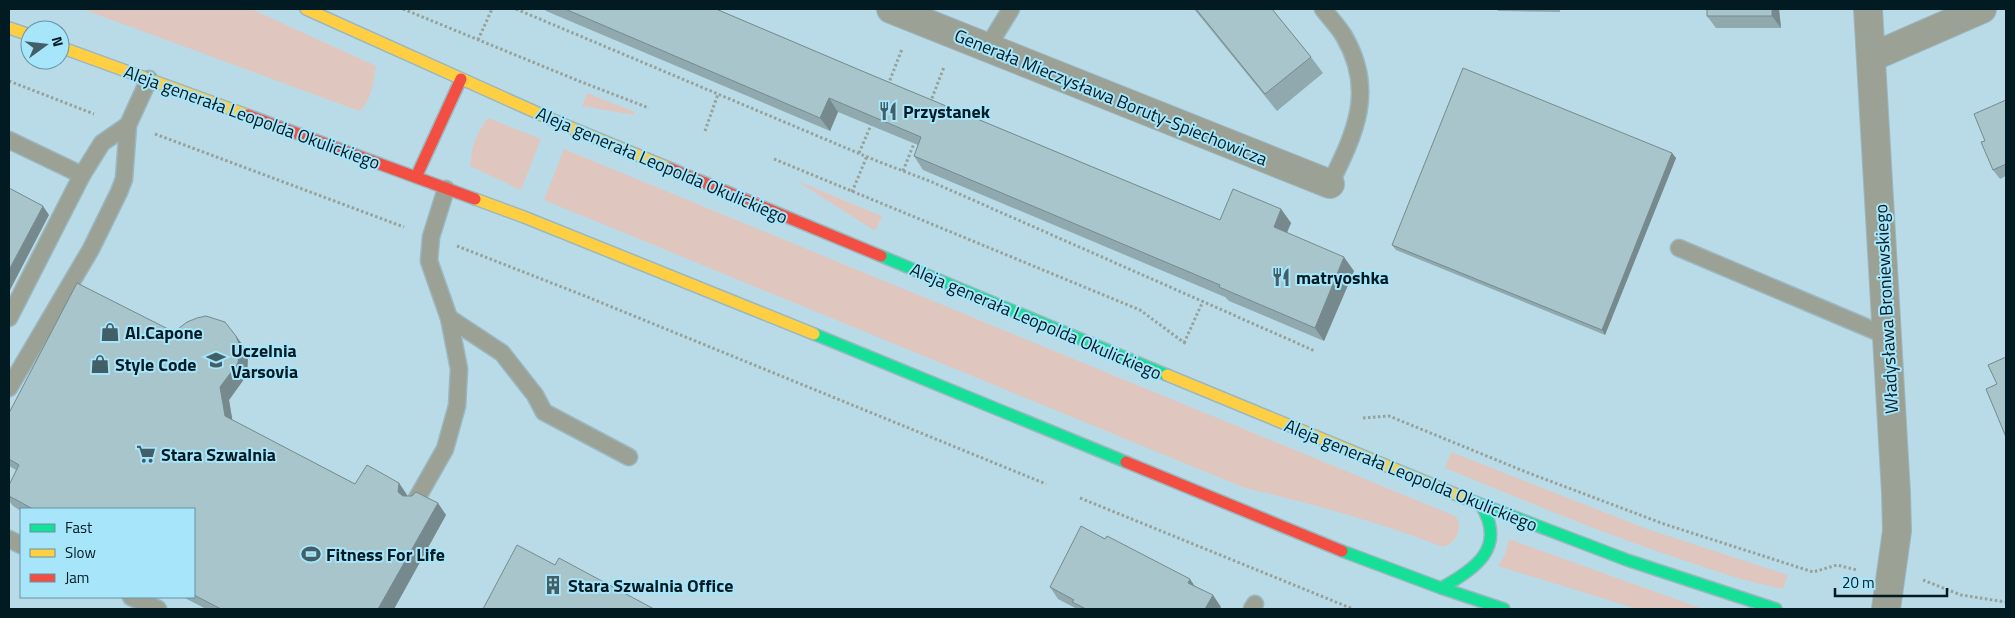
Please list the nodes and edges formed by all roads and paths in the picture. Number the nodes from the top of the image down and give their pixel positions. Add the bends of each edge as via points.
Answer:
1 (306, 9) edge
2 (403, 9) edge
3 (492, 9) edge
4 (516, 9) edge
5 (891, 9) edge
6 (1010, 9) edge
7 (1323, 9) edge
8 (1868, 9) edge
9 (1982, 9) edge
10 (478, 40) junction
11 (903, 48) dead end
12 (987, 48) junction
13 (70, 50) edge
14 (1872, 57) junction
15 (945, 65) dead end
16 (149, 79) junction
17 (461, 79) junction
18 (9, 81) edge
19 (886, 90) edge
20 (718, 94) junction
21 (649, 108) dead end
22 (927, 109) edge
23 (96, 114) dead end
24 (128, 125) junction
25 (871, 125) edge
26 (705, 131) dead end
27 (155, 134) dead end
28 (917, 136) edge
29 (9, 140) edge
30 (859, 153) junction
31 (867, 156) junction
32 (774, 160) dead end
33 (903, 171) junction
34 (82, 174) junction
35 (416, 178) junction
36 (1330, 184) joint
37 (446, 189) junction
38 (852, 192) junction
39 (410, 229) dead end
40 (452, 244) dead end
41 (1679, 248) dead end
42 (1203, 301) junction
43 (9, 318) edge
44 (449, 318) junction
45 (1887, 336) junction
46 (1184, 343) junction
47 (1190, 347) dead end
48 (1315, 351) edge
49 (9, 388) edge
50 (1355, 419) dead end
51 (629, 457) dead end
52 (1046, 484) dead end
53 (1080, 498) dead end
54 (416, 500) edge
55 (1481, 505) junction
56 (1850, 569) dead end
57 (1926, 580) dead end
58 (1441, 588) junction
59 (133, 598) edge
60 (2006, 602) edge
61 (158, 609) edge
62 (1353, 609) edge
63 (1504, 609) edge
64 (1776, 609) edge
65 (1886, 609) edge

1 - 17 main road, Aleja generała Leopolda Okulickiego
2 - 10 path
3 - 10 path
4 - 20 path
5 - 12 street, Generała Mieczysława Boruty-Spiechowicza
6 - 12 lane
7 - 36 lane via 1344,36 1352,54 1361,96 1352,139
8 - 14 street, Władysława Broniewskiego
9 - 14 street
10 - 21 path
11 - 19 path
12 - 36 street, Generała Mieczysława Boruty-Spiechowicza
13 - 16 main road, Aleja generała Leopolda Okulickiego
14 - 45 street, Władysława Broniewskiego
15 - 22 path
16 - 24 lane
16 - 35 main road, Aleja generała Leopolda Okulickiego
17 - 35 main road
17 - 55 main road, Aleja generała Leopolda Okulickiego via 562,124
18 - 23 path
20 - 26 path
20 - 30 path
24 - 34 lane via 102,143
24 - 49 lane via 124,179 91,249
25 - 30 path
27 - 39 path
28 - 33 path
29 - 34 lane
30 - 31 path
31 - 33 path
31 - 38 path
32 - 38 path
33 - 42 path
34 - 43 lane
35 - 37 main road, Aleja generała Leopolda Okulickiego
37 - 44 lane via 431,237 430,261
37 - 58 main road, Aleja generała Leopolda Okulickiego via 704,288 1335,548
38 - 46 path via 1140,310
40 - 52 path
41 - 45 lane
42 - 46 path
42 - 48 path
44 - 51 lane via 502,353 535,394 544,412
44 - 54 lane via 458,369 457,406 445,449
45 - 65 street, Władysława Broniewskiego via 1897,531
46 - 47 path
50 - 56 path via 1389,416 1664,524 1813,572 1837,565
53 - 62 path
55 - 58 main road via 1490,524 1489,546 1465,576
55 - 64 main road, Aleja generała Leopolda Okulickiego via 1607,554
57 - 60 path via 1960,595
58 - 63 main road, Aleja generała Leopolda Okulickiego
59 - 61 lane

